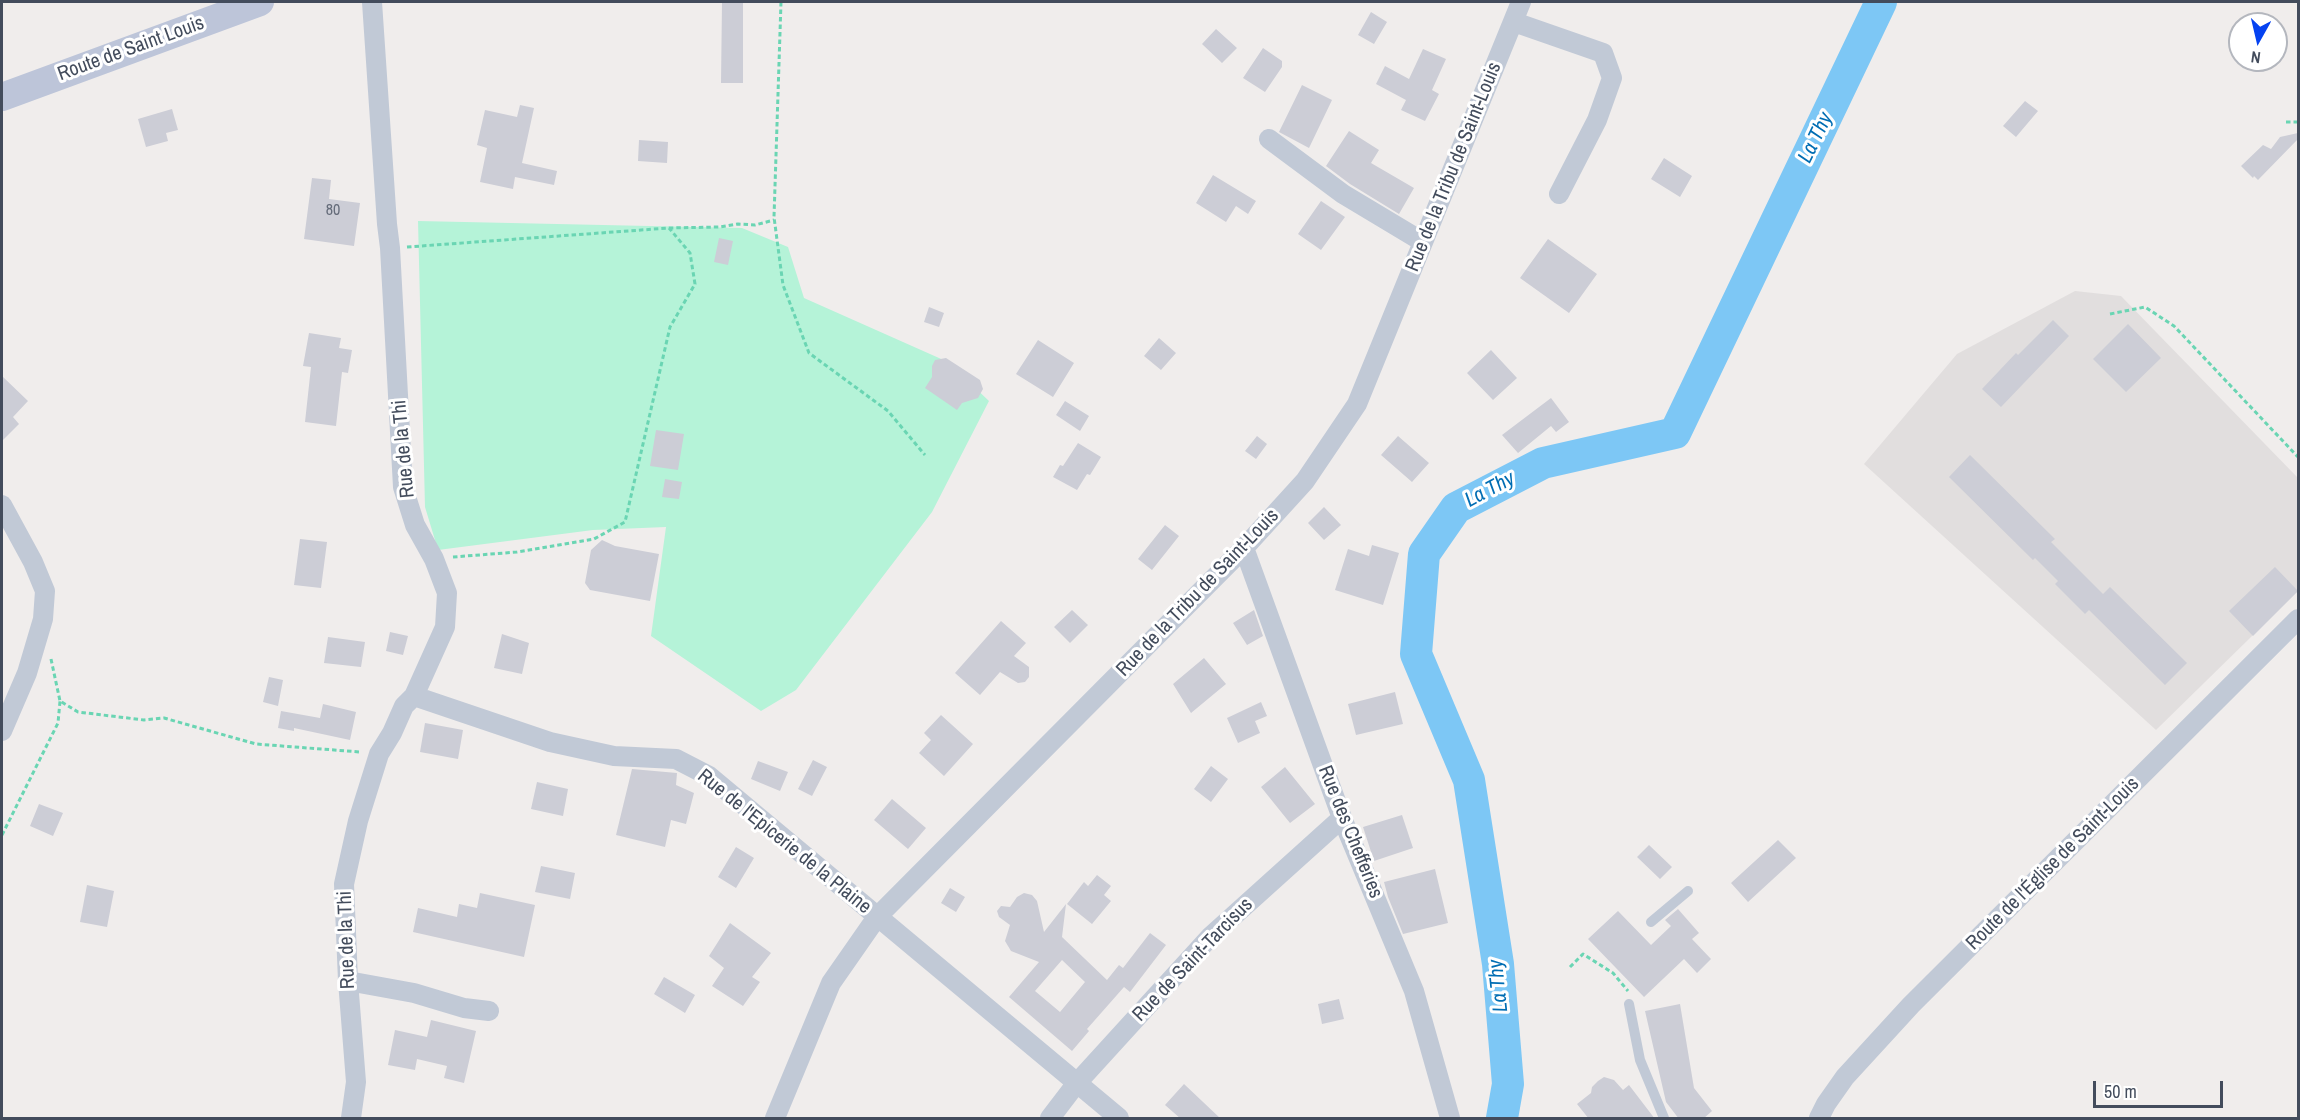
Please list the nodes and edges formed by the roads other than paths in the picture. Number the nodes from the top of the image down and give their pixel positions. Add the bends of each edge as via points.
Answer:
1 (260, 2) edge
2 (372, 2) edge
3 (1521, 2) edge
4 (1514, 22) junction
5 (2, 97) edge
6 (1269, 139) dead end
7 (1558, 194) dead end
8 (1423, 242) junction
9 (2, 505) edge
10 (1244, 548) junction
11 (2298, 619) edge
12 (414, 696) junction
13 (2, 731) edge
14 (1342, 818) junction
15 (1688, 891) dead end
16 (877, 917) junction
17 (1651, 922) dead end
18 (348, 981) junction
19 (1630, 1000) road end
20 (489, 1011) dead end
21 (1076, 1084) junction
22 (351, 1119) edge
23 (775, 1119) edge
24 (1050, 1119) edge
25 (1119, 1119) edge
26 (1450, 1119) edge
27 (1664, 1119) edge
28 (1819, 1119) edge

1 - 5 main road, Route de Saint Louis
2 - 12 street, Rue de la Thi via 403,487 415,525 447,593 445,627
3 - 4 street, Rue de la Tribu de Saint-Louis
4 - 7 street via 1603,53 1612,78 1597,120
4 - 8 street, Rue de la Tribu de Saint-Louis
6 - 8 street via 1343,194
8 - 10 street, Rue de la Tribu de Saint-Louis via 1357,404 1305,481
9 - 13 street via 45,591 43,619 27,673
10 - 14 street, Rue des Chefferies
10 - 16 street, Rue de la Tribu de Saint-Louis
11 - 28 street, Route de l'Église de Saint-Louis via 1911,1005 1845,1077
12 - 16 street, Rue de l'Epicerie de la Plaine via 550,742 614,756 675,759 709,776
12 - 18 street, Rue de la Thi via 404,706 379,754 358,821 344,884
14 - 21 street, Rue de Saint-Tarcisus via 1210,936
14 - 26 street, Rue des Chefferies via 1414,991
15 - 17 lane
16 - 21 street
16 - 23 street, Rue de la Tribu de Saint-Louis via 831,983
18 - 20 street
18 - 22 street, Rue de la Thi via 356,1082
19 - 27 lane via 1640,1060
21 - 24 street, Rue de Saint-Tarcisus
21 - 25 street

